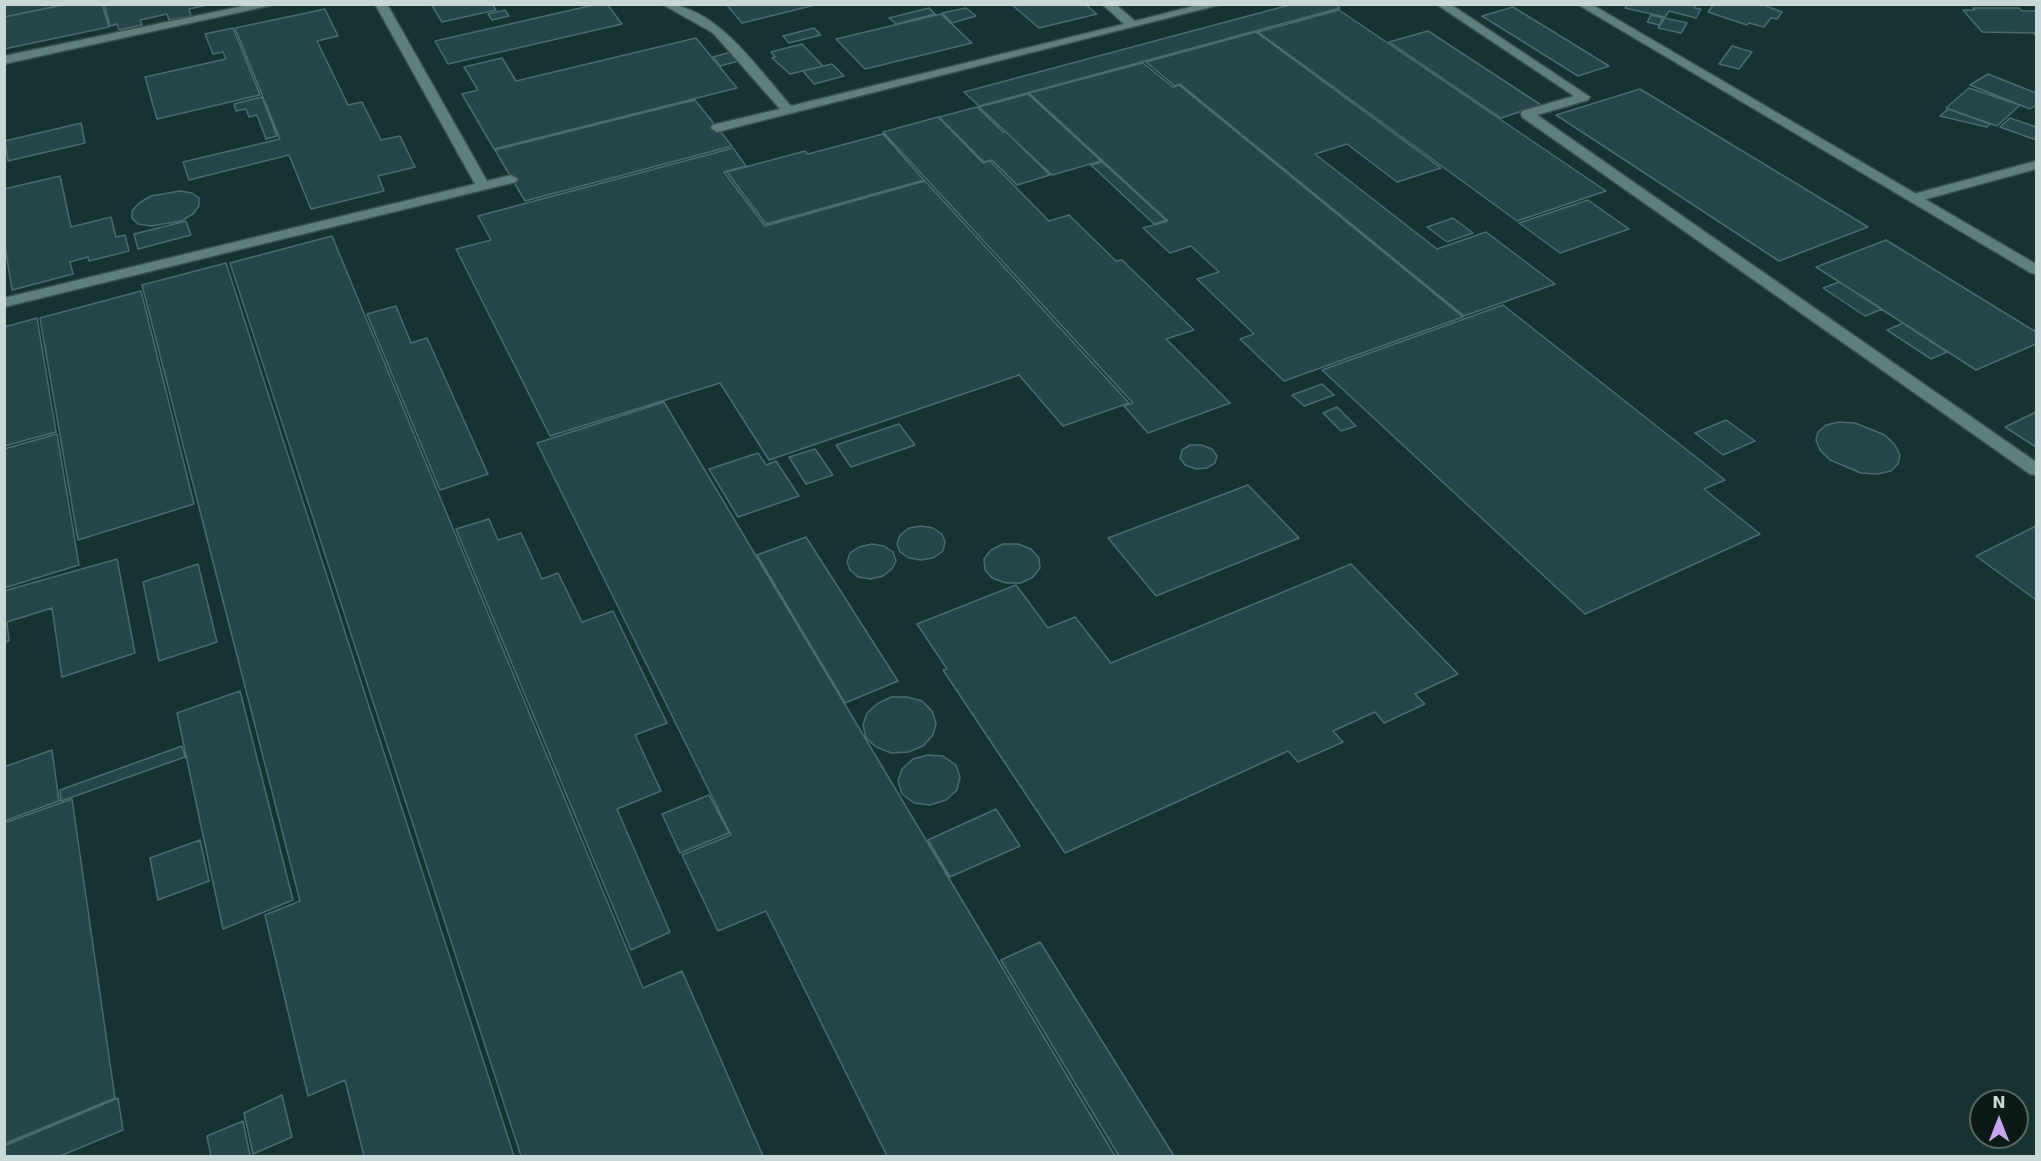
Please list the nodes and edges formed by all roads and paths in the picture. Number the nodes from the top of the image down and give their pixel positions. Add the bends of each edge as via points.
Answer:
1 (272, 4) edge
2 (381, 4) edge
3 (667, 4) edge
4 (1107, 4) edge
5 (1218, 4) edge
6 (1441, 4) edge
7 (1582, 4) edge
8 (1133, 26) junction
9 (4, 60) edge
10 (788, 110) junction
11 (717, 128) dead end
12 (2037, 165) edge
13 (511, 178) dead end
14 (483, 186) junction
15 (1915, 198) junction
16 (2037, 270) edge
17 (4, 303) edge
18 (2037, 470) edge

1 - 9 street
2 - 14 street
3 - 10 street via 717,30
4 - 8 street
5 - 8 street
6 - 18 street via 1584,96 1527,114
7 - 15 street
8 - 10 street
10 - 11 street
12 - 15 street
13 - 14 street
14 - 17 street
15 - 16 street

